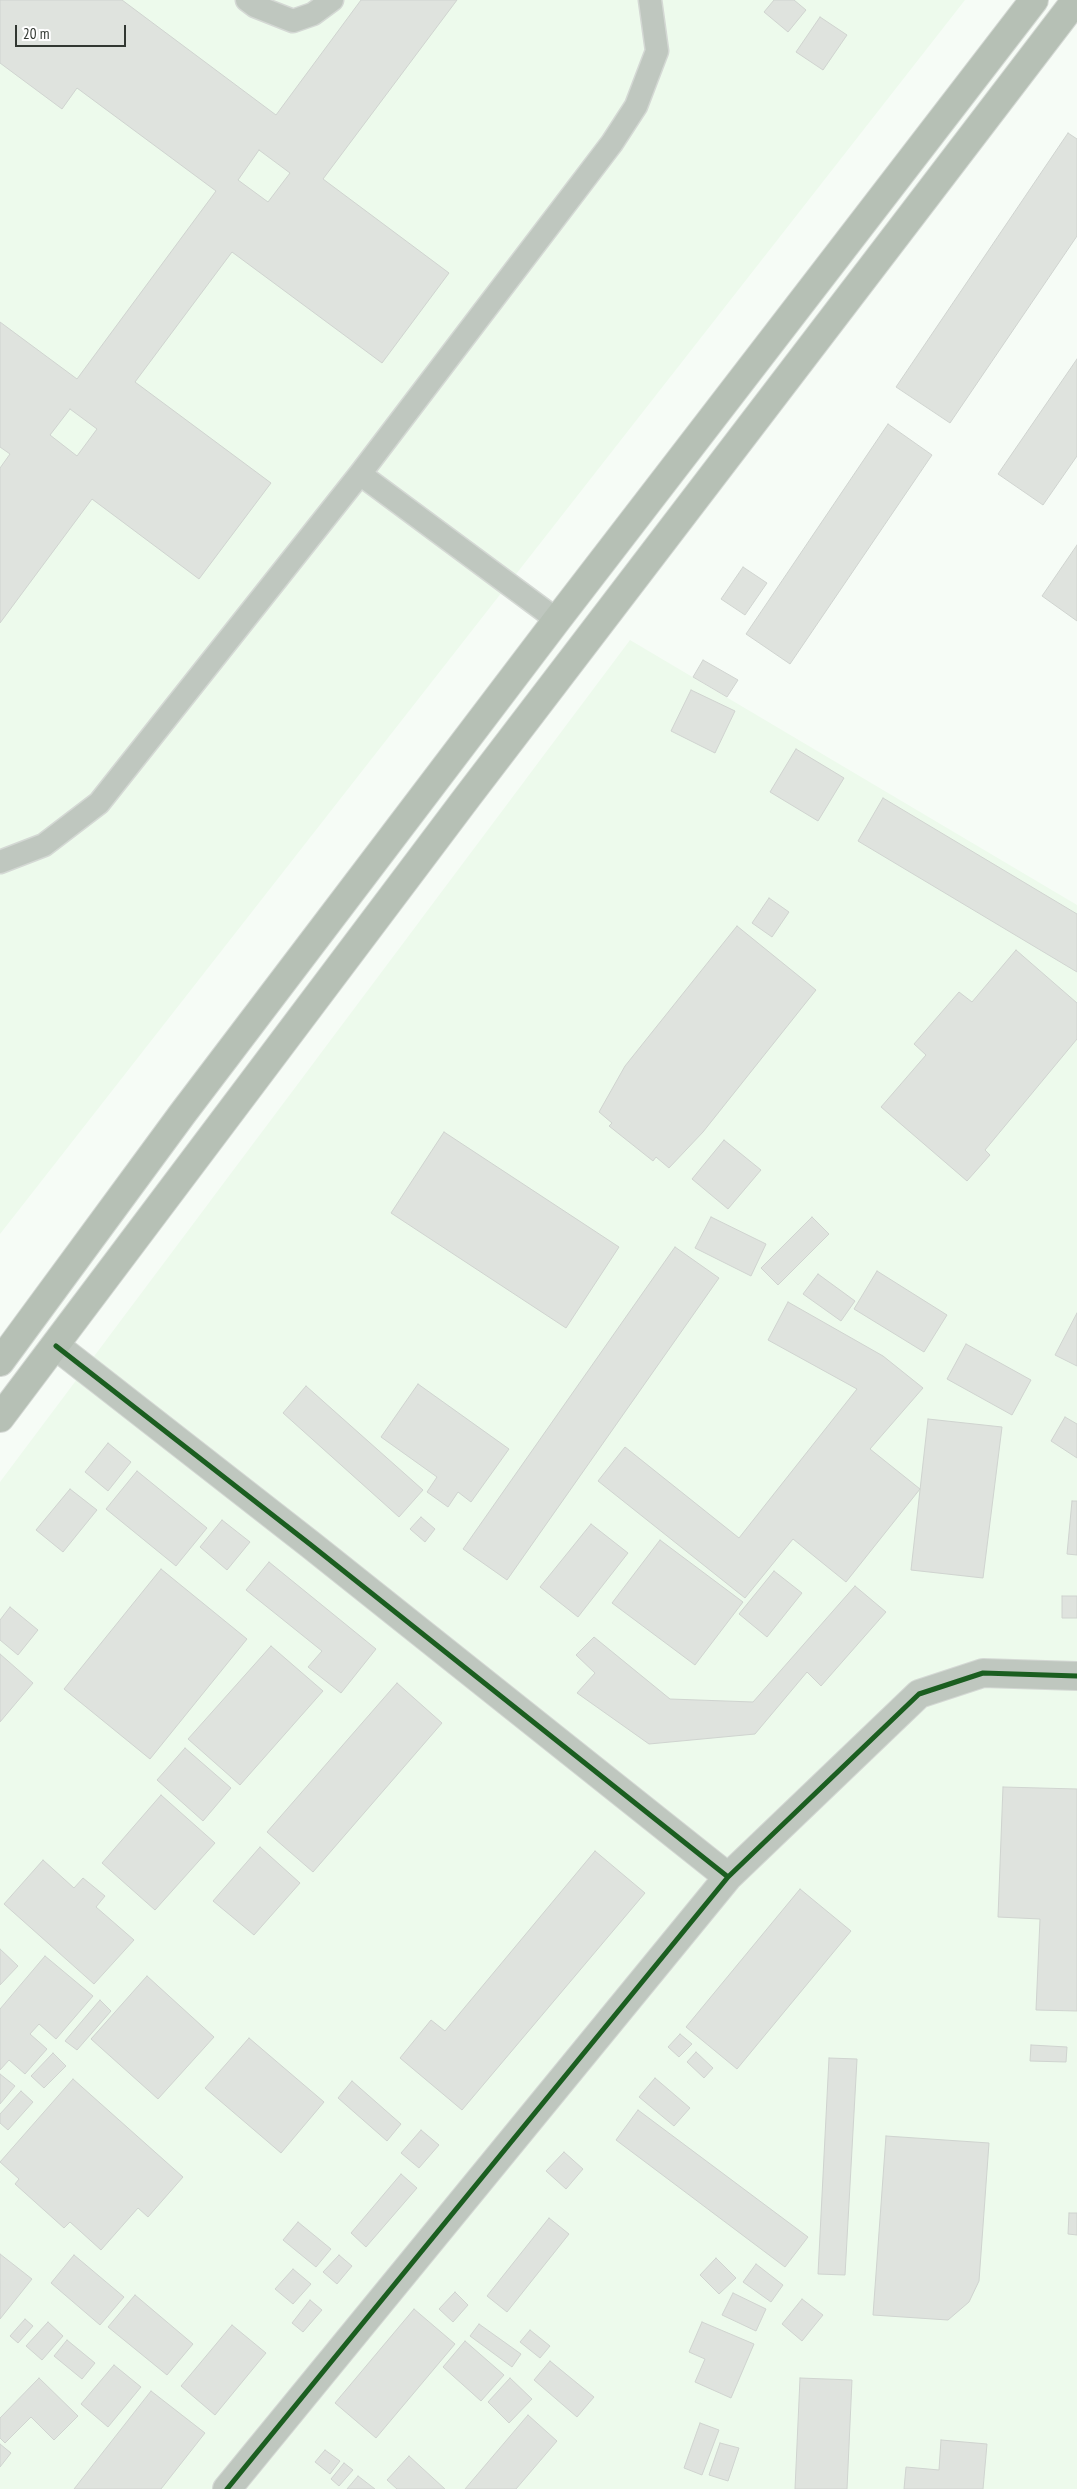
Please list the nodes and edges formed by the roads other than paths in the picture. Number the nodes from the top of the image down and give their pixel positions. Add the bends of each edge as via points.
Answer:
1 (247, 0) edge
2 (332, 0) edge
3 (650, 0) edge
4 (1034, 0) edge
5 (1076, 0) edge
6 (360, 474) junction
7 (557, 620) junction
8 (0, 862) edge
9 (56, 1346) junction
10 (0, 1362) edge
11 (0, 1418) edge
12 (1077, 1676) edge
13 (728, 1877) junction
14 (227, 2489) edge

1 - 2 lane via 294,21 313,14
3 - 6 lane via 657,51 636,106 612,143
4 - 7 main road
5 - 9 main road via 462,804
6 - 7 lane
6 - 8 lane via 99,804 44,845
7 - 10 main road via 188,1105
9 - 11 main road
9 - 13 street
12 - 13 street via 983,1673 919,1694
13 - 14 street

